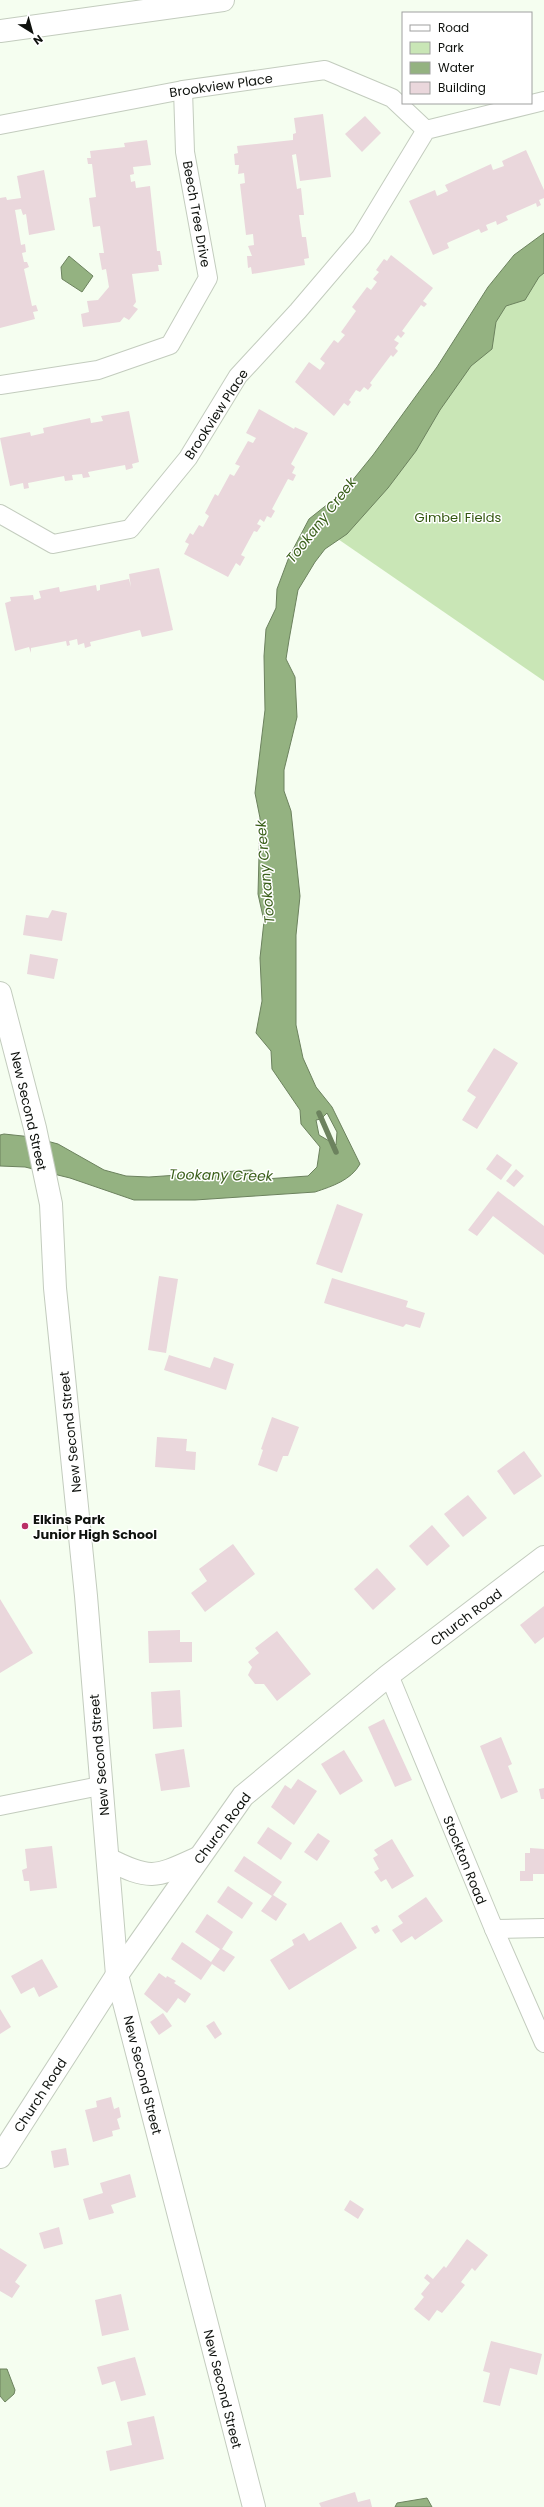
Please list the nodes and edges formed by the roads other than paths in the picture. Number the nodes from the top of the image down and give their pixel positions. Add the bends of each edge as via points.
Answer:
1 (223, 0) edge
2 (0, 32) edge
3 (183, 90) junction
4 (544, 100) edge
5 (532, 103) edge
6 (528, 104) edge
7 (0, 125) edge
8 (426, 130) junction
9 (0, 385) edge
10 (0, 514) edge
11 (0, 993) edge
12 (544, 1557) edge
13 (389, 1676) junction
14 (100, 1786) junction
15 (0, 1806) edge
16 (198, 1858) junction
17 (108, 1859) junction
18 (544, 1928) edge
19 (494, 1929) junction
20 (117, 1975) junction
21 (544, 2043) edge
22 (0, 2157) edge
23 (254, 2507) edge

1 - 2 street
3 - 7 street, Brookview Place
3 - 8 street, Brookview Place via 325,70 392,98
3 - 9 street, Beech Tree Drive via 186,152 208,278 170,345 98,370
4 - 5 street
6 - 8 street
8 - 10 street, Brookview Place via 361,237 238,376 188,458 130,529 53,544
11 - 14 street, New Second Street via 35,1128 51,1204 55,1288 86,1596
12 - 13 street, Church Road
13 - 16 street, Church Road via 244,1796
13 - 19 street, Stockton Road
14 - 15 street
14 - 17 street, New Second Street
16 - 17 street via 163,1874 148,1875 130,1870
16 - 20 street, Church Road
17 - 20 street, New Second Street
18 - 19 street
19 - 21 street, Stockton Road
20 - 22 street, Church Road
20 - 23 street, New Second Street

